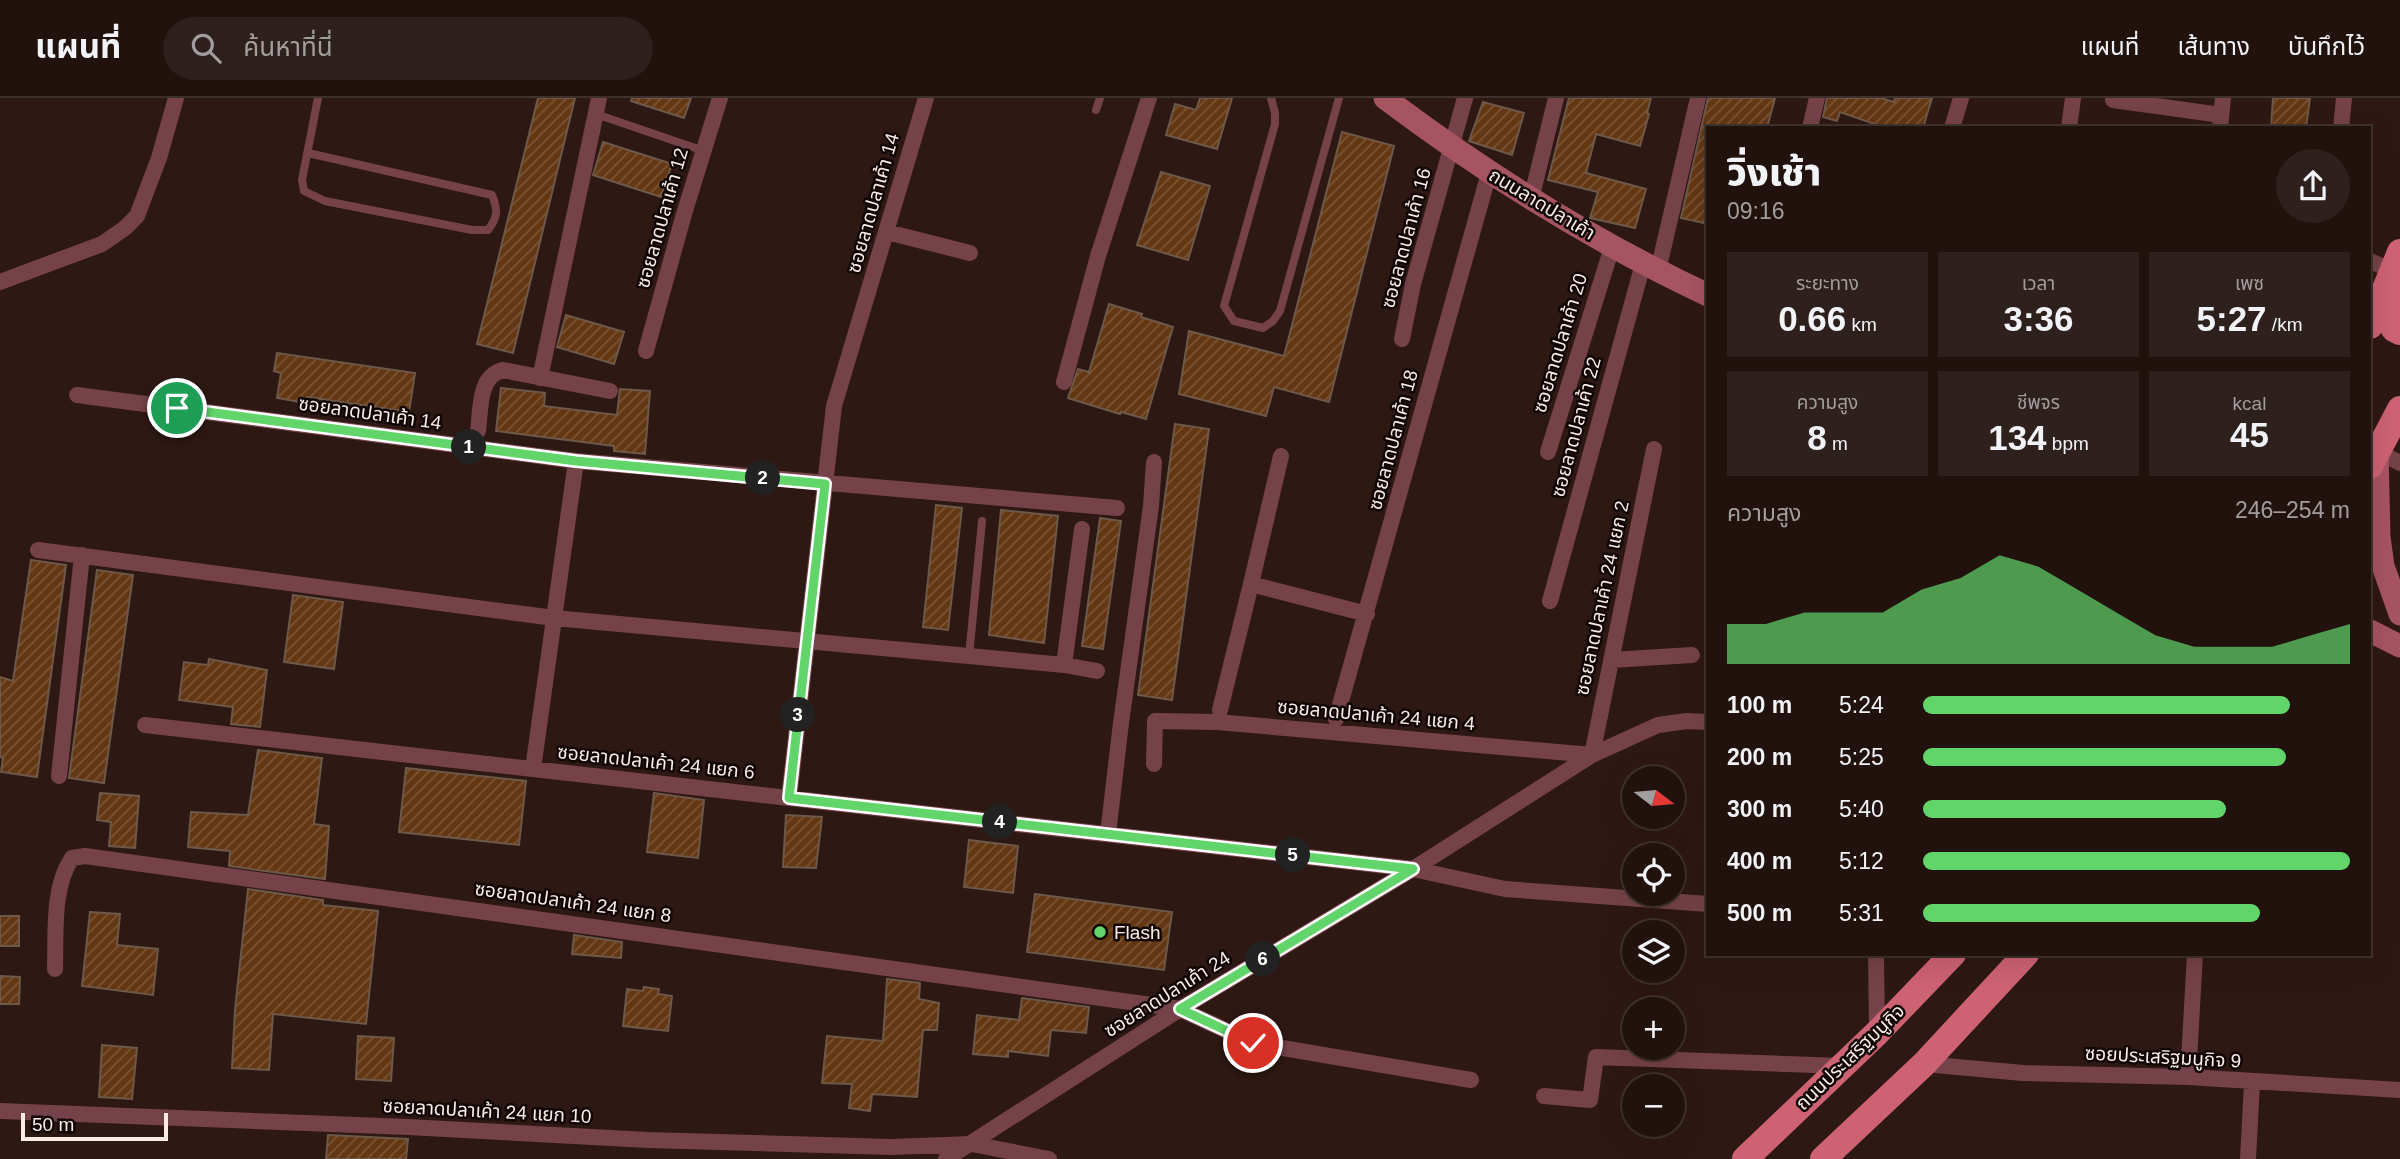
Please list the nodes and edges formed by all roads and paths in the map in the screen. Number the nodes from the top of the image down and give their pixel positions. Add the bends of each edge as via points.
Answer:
1 (176, 98) edge
2 (318, 98) edge
3 (720, 98) edge
4 (926, 98) edge
5 (1100, 98) edge
6 (1149, 98) edge
7 (1271, 98) edge
8 (1339, 98) edge
9 (1385, 98) edge
10 (1465, 98) edge
11 (1556, 98) edge
12 (1698, 98) edge
13 (1817, 98) edge
14 (1961, 98) edge
15 (2073, 98) edge
16 (2223, 98) edge
17 (2344, 98) edge
18 (2113, 100) dead end
19 (598, 106) edge
20 (1096, 110) dead end
21 (2221, 121) edge
22 (1810, 126) edge
23 (1953, 126) edge
24 (2069, 126) edge
25 (2341, 126) edge
26 (1452, 148) junction
27 (704, 151) junction
28 (308, 153) junction
29 (1489, 173) junction
30 (1531, 198) junction
31 (887, 232) junction
32 (1612, 247) junction
33 (970, 253) dead end
34 (2390, 262) edge
35 (1650, 267) junction
36 (0, 282) edge
37 (1706, 294) edge
38 (2371, 323) edge
39 (2400, 332) edge
40 (1402, 339) dead end
41 (646, 351) dead end
42 (540, 378) junction
43 (1064, 382) dead end
44 (610, 391) dead end
45 (77, 395) dead end
46 (2400, 409) edge
47 (478, 431) dead end
48 (1654, 449) dead end
49 (1548, 452) dead end
50 (1281, 456) dead end
51 (2382, 460) edge
52 (576, 461) junction
53 (1154, 462) dead end
54 (825, 484) junction
55 (1117, 509) dead end
56 (982, 521) dead end
57 (1082, 530) dead end
58 (38, 550) dead end
59 (82, 555) junction
60 (1251, 584) junction
61 (1550, 601) dead end
62 (1367, 614) junction
63 (2400, 614) edge
64 (554, 618) junction
65 (2371, 632) edge
66 (806, 640) junction
67 (2400, 646) edge
68 (1692, 655) dead end
69 (968, 656) junction
70 (1611, 660) junction
71 (1064, 665) junction
72 (1097, 671) dead end
73 (1220, 710) dead end
74 (1336, 719) dead end
75 (1706, 722) edge
76 (145, 725) dead end
77 (1592, 755) junction
78 (1154, 764) dead end
79 (533, 769) junction
80 (59, 776) dead end
81 (789, 798) junction
82 (1108, 834) junction
83 (1413, 869) junction
84 (1706, 904) edge
85 (1876, 956) edge
86 (1951, 956) edge
87 (2024, 956) edge
88 (2194, 956) edge
89 (55, 969) dead end
90 (1180, 1009) junction
91 (1877, 1033) junction
92 (1924, 1064) junction
93 (1843, 1066) junction
94 (2188, 1077) junction
95 (1471, 1080) dead end
96 (2252, 1083) junction
97 (2400, 1090) edge
98 (1544, 1096) dead end
99 (0, 1111) edge
100 (972, 1144) junction
101 (946, 1159) edge
102 (1049, 1159) edge
103 (1745, 1159) edge
104 (1823, 1159) edge
105 (2248, 1159) edge

1 - 36 street via 159,158 136,216 125,228 102,244
2 - 28 lane
3 - 27 street, ซอยลาดปลาเค้า 12
4 - 31 street, ซอยลาดปลาเค้า 14
5 - 20 lane
6 - 43 street via 1098,256
7 - 8 lane via 1275,124 1224,306 1234,321 1263,328 1280,311
9 - 26 main road, ถนนลาดปลาเค้า
10 - 26 street, ซอยลาดปลาเค้า 16
11 - 30 street
12 - 35 street, ซอยลาดปลาเค้า 22
13 - 22 street
14 - 23 street
15 - 24 street
16 - 21 street
17 - 25 street
18 - 21 street
19 - 27 lane
19 - 42 street
26 - 29 main road, ถนนลาดปลาเค้า
26 - 40 street, ซอยลาดปลาเค้า 16
27 - 41 street, ซอยลาดปลาเค้า 12
28 - 28 lane via 302,180 304,191 314,197 472,230 488,230 496,220 492,195
29 - 30 main road, ถนนลาดปลาเค้า
29 - 62 street, ซอยลาดปลาเค้า 18
30 - 32 main road, ถนนลาดปลาเค้า
31 - 33 street
31 - 54 street, ซอยลาดปลาเค้า 14 via 834,406
32 - 35 main road, ถนนลาดปลาเค้า
32 - 49 street, ซอยลาดปลาเค้า 20
34 - 38 main road
34 - 39 main road via 2388,319
35 - 37 main road, ถนนลาดปลาเค้า
35 - 61 street, ซอยลาดปลาเค้า 22
42 - 44 street
42 - 47 street via 503,370 489,376
45 - 52 street, ซอยลาดปลาเค้า 14
46 - 51 main road
48 - 70 street, ซอยลาดปลาเค้า 24 แยก 2
50 - 60 street
51 - 63 main road via 2379,538
52 - 54 street, ซอยลาดปลาเค้า 14
52 - 64 street
53 - 82 street
54 - 55 street, ซอยลาดปลาเค้า 14
54 - 66 street, ซอยลาดปลาเค้า 14
56 - 69 lane
57 - 71 street
58 - 59 street
59 - 64 street
59 - 80 street
60 - 62 street
60 - 73 street
62 - 74 street, ซอยลาดปลาเค้า 18
64 - 66 street
64 - 79 street
65 - 67 main road
66 - 69 street
66 - 81 street, ซอยลาดปลาเค้า 14
68 - 70 street
69 - 71 street
70 - 77 street, ซอยลาดปลาเค้า 24 แยก 2
71 - 72 street
75 - 77 street, ซอยลาดปลาเค้า 24 via 1658,725
76 - 79 street, ซอยลาดปลาเค้า 24 แยก 6
77 - 78 street, ซอยลาดปลาเค้า 24 แยก 4 via 1217,722 1156,721
77 - 83 street, ซอยลาดปลาเค้า 24
79 - 81 street, ซอยลาดปลาเค้า 24 แยก 6
81 - 82 street, ซอยลาดปลาเค้า 24 แยก 6
82 - 83 street, ซอยลาดปลาเค้า 24 แยก 6
83 - 84 street, ซอยลาดปลาเค้า 24 แยก 6 via 1505,889
83 - 90 street, ซอยลาดปลาเค้า 24
85 - 91 street
86 - 91 main road, ถนนประเสริฐมนูกิจ
87 - 92 main road
88 - 94 street
89 - 90 street, ซอยลาดปลาเค้า 24 แยก 8 via 64,870 72,858 85,856
90 - 95 street, ซอยลาดปลาเค้า 24 แยก 8 via 1253,1043
90 - 100 street, ซอยลาดปลาเค้า 24
91 - 93 main road, ถนนประเสริฐมนูกิจ
92 - 94 street, ซอยประเสริฐมนูกิจ 9 via 2023,1073
92 - 104 main road
93 - 98 street via 1597,1057 1590,1100
93 - 103 main road, ถนนประเสริฐมนูกิจ
94 - 96 street, ซอยประเสริฐมนูกิจ 9
96 - 97 street, ซอยประเสริฐมนูกิจ 9
96 - 105 street
99 - 100 street, ซอยลาดปลาเค้า 24 แยก 10 via 648,1140 891,1147
100 - 101 street, ซอยลาดปลาเค้า 24
100 - 102 street, ซอยลาดปลาเค้า 24 แยก 10

